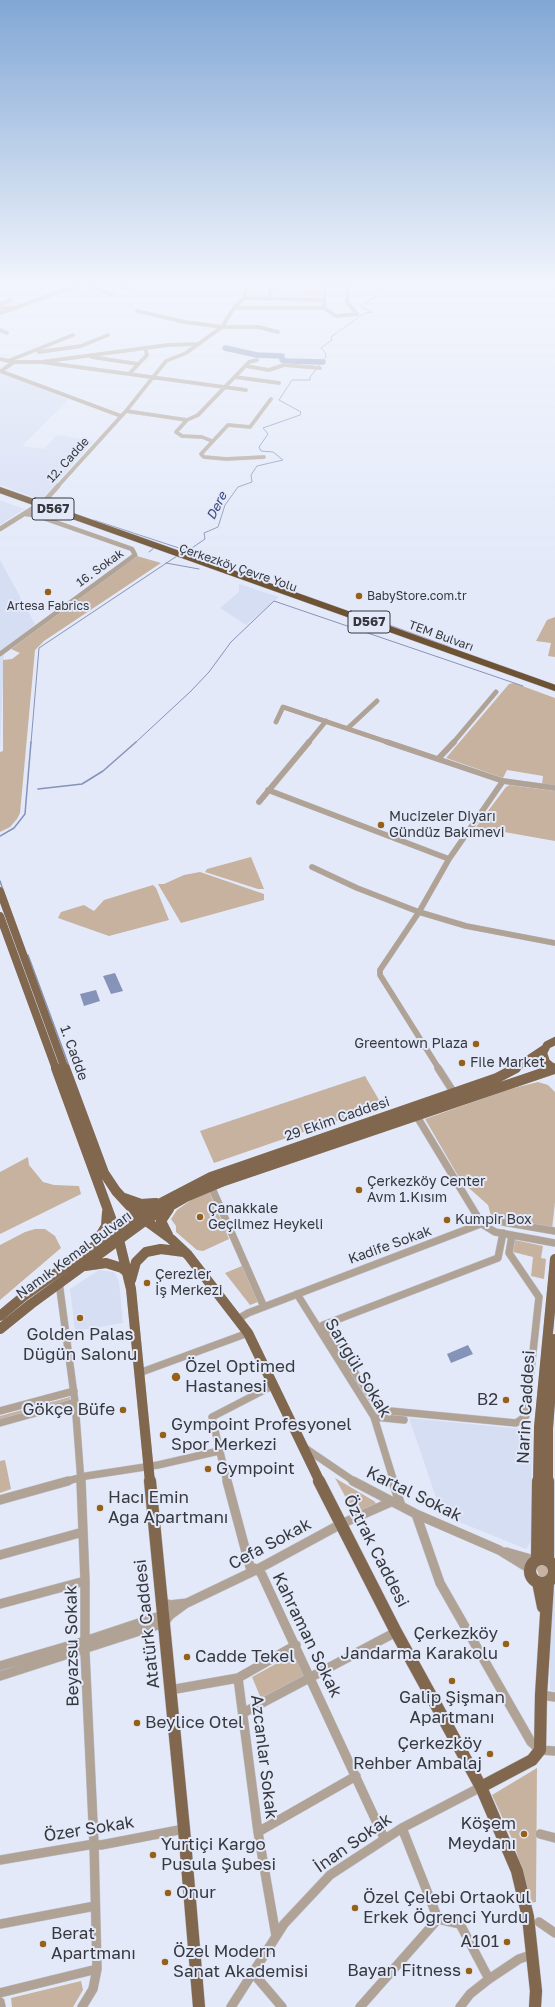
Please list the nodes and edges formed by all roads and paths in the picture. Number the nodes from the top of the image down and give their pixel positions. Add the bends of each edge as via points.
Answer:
1 (153, 378) edge
2 (21, 379) edge
3 (158, 379) edge
4 (233, 379) edge
5 (247, 379) edge
6 (279, 383) dead end
7 (225, 387) junction
8 (246, 390) dead end
9 (271, 399) dead end
10 (126, 411) junction
11 (121, 416) junction
12 (187, 420) junction
13 (212, 441) junction
14 (264, 457) dead end
15 (0, 490) edge
16 (0, 495) edge
17 (38, 506) junction
18 (26, 514) junction
19 (0, 530) edge
20 (154, 548) junction
21 (181, 557) junction
22 (0, 654) edge
23 (469, 661) joint
24 (555, 688) edge
25 (496, 692) dead end
26 (555, 692) edge
27 (376, 701) dead end
28 (326, 721) junction
29 (276, 722) dead end
30 (348, 728) junction
31 (438, 759) junction
32 (503, 781) junction
33 (555, 788) edge
34 (268, 790) junction
35 (259, 802) dead end
36 (449, 859) junction
37 (312, 867) dead end
38 (0, 891) edge
39 (419, 912) junction
40 (0, 916) edge
41 (555, 943) edge
42 (555, 1041) edge
43 (544, 1049) junction
44 (554, 1069) edge
45 (454, 1093) junction
46 (416, 1115) junction
47 (211, 1186) junction
48 (122, 1197) junction
49 (160, 1202) junction
50 (171, 1206) junction
51 (107, 1209) junction
52 (142, 1217) junction
53 (482, 1224) junction
54 (555, 1230) edge
55 (503, 1234) junction
56 (117, 1235) junction
57 (512, 1235) junction
58 (171, 1239) junction
59 (555, 1243) edge
60 (93, 1247) junction
61 (184, 1252) junction
62 (555, 1259) edge
63 (80, 1268) junction
64 (127, 1272) junction
65 (59, 1282) junction
66 (131, 1289) junction
67 (297, 1294) junction
68 (264, 1307) junction
69 (6, 1315) edge
70 (238, 1320) junction
71 (0, 1330) edge
72 (248, 1334) junction
73 (555, 1339) edge
74 (139, 1372) junction
75 (274, 1385) junction
76 (74, 1391) junction
77 (75, 1402) junction
78 (0, 1411) edge
79 (374, 1417) junction
80 (404, 1420) dead end
81 (0, 1423) edge
82 (301, 1445) junction
83 (219, 1451) junction
84 (148, 1466) junction
85 (81, 1477) junction
86 (0, 1500) edge
87 (391, 1502) junction
88 (401, 1506) junction
89 (416, 1514) junction
90 (341, 1524) junction
91 (83, 1532) junction
92 (0, 1555) edge
93 (537, 1562) junction
94 (258, 1569) junction
95 (550, 1578) edge
96 (85, 1581) junction
97 (162, 1602) junction
98 (187, 1603) junction
99 (0, 1604) edge
100 (163, 1619) junction
101 (396, 1632) junction
102 (85, 1645) junction
103 (296, 1645) junction
104 (0, 1666) edge
105 (0, 1676) edge
106 (238, 1678) junction
107 (311, 1678) junction
108 (170, 1690) junction
109 (541, 1695) junction
110 (555, 1697) edge
111 (243, 1713) junction
112 (540, 1750) junction
113 (555, 1751) edge
114 (356, 1776) junction
115 (481, 1787) junction
116 (402, 1828) junction
117 (184, 1829) junction
118 (258, 1832) junction
119 (540, 1834) dead end
120 (384, 1838) junction
121 (555, 1838) edge
122 (94, 1844) junction
123 (0, 1860) edge
124 (95, 1906) junction
125 (438, 1919) junction
126 (539, 1922) dead end
127 (0, 1924) edge
128 (555, 1933) edge
129 (276, 1936) junction
130 (531, 1956) junction
131 (97, 1969) junction
132 (253, 1973) junction
133 (489, 1979) junction
134 (0, 1993) edge
135 (0, 2002) edge
136 (1, 2007) edge
137 (82, 2007) edge
138 (199, 2007) edge
139 (231, 2007) edge
140 (282, 2007) edge
141 (360, 2007) edge
142 (460, 2007) edge
143 (535, 2007) edge

1 - 10 street, 12. Cadde
2 - 11 street
3 - 7 street
4 - 7 street
5 - 6 street
7 - 8 street
7 - 12 street via 198,415
9 - 13 street via 250,427 228,425
10 - 11 street, 12. Cadde
10 - 12 street
11 - 17 street, 12. Cadde
12 - 13 street via 177,434
13 - 14 street via 201,456 226,459
15 - 17 highway, D567
16 - 17 highway, Çerkezköy Çevre Yolu / D567
17 - 18 street, 12. Cadde
17 - 20 highway, Çerkezköy Çevre Yolu / D567
17 - 20 highway, Çerkezköy Çevre Yolu / D567 via 105,528
18 - 19 street, 12. Cadde
18 - 22 street, 16. Sokak via 132,549 135,555
20 - 21 highway, Çerkezköy Çevre Yolu / D567
21 - 23 highway, Çerkezköy Çevre Yolu / D567
21 - 24 highway, TEM Bulvarı / D567
23 - 26 highway, TEM Bulvarı / D567
25 - 31 street
27 - 30 street
28 - 29 street via 283,707
28 - 30 street
28 - 34 street
30 - 31 street
31 - 32 street
32 - 33 street
32 - 36 street
34 - 35 street
34 - 36 street
36 - 39 street
37 - 39 street
38 - 48 main road, 1. Cadde via 104,1173
39 - 41 street via 466,926
39 - 45 street via 380,970 380,975
40 - 51 main road, 1. Cadde
42 - 43 main road, 29 Ekim Caddesi
43 - 44 main road via 544,1058
43 - 45 main road, 29 Ekim Caddesi via 497,1078
44 - 46 main road, 29 Ekim Caddesi
45 - 49 main road, 29 Ekim Caddesi via 211,1177
46 - 47 main road, 29 Ekim Caddesi
46 - 53 street
47 - 50 main road, 29 Ekim Caddesi
47 - 68 street
48 - 49 main road via 141,1204
48 - 52 main road, 1. Cadde
49 - 52 main road, 29 Ekim Caddesi
50 - 52 main road, 29 Ekim Caddesi
50 - 58 main road via 161,1221
51 - 56 main road, 1. Cadde
51 - 60 main road via 104,1230
52 - 56 main road, Namık Kemal Bulvarı
52 - 58 main road, Öztrak Caddesi
53 - 54 street, Kadife Sokak via 491,1220
53 - 55 street
53 - 67 street, Kadife Sokak
55 - 57 street
55 - 57 street via 498,1258 323,1325 380,1410 516,1422 526,1416 539,1297 509,1253
56 - 60 main road, Namık Kemal Bulvarı
56 - 63 main road, Namık Kemal Bulvarı
56 - 64 main road, Atatürk Caddesi
57 - 59 street
58 - 61 main road, Öztrak Caddesi
60 - 69 main road, Namık Kemal Bulvarı
61 - 66 main road via 154,1249 142,1255 133,1268
61 - 70 main road, Öztrak Caddesi
62 - 93 main road, Narin Caddesi via 537,1433
63 - 64 main road via 106,1263
63 - 65 main road, Namık Kemal Bulvarı
64 - 66 main road, Atatürk Caddesi
65 - 69 main road, Namık Kemal Bulvarı
65 - 76 street, Beyazsu Sokak
66 - 74 main road, Atatürk Caddesi
67 - 68 street, Kadife Sokak
67 - 79 street, Sarıgül Sokak
68 - 70 street, Kadife Sokak
69 - 71 main road, Namık Kemal Bulvarı
70 - 72 main road, Öztrak Caddesi
72 - 74 street
72 - 75 main road, Öztrak Caddesi
73 - 93 main road, Narin Caddesi
74 - 84 main road, Atatürk Caddesi
75 - 82 main road, Öztrak Caddesi
75 - 83 street, Kahraman Sokak via 212,1417
76 - 77 street, Beyazsu Sokak
76 - 78 street
77 - 81 street
77 - 85 street, Beyazsu Sokak
79 - 80 street
79 - 88 street, Sarıgül Sokak
82 - 87 street, Kartal Sokak via 334,1470
82 - 90 main road, Öztrak Caddesi
83 - 84 street
83 - 94 street, Kahraman Sokak via 250,1567
84 - 85 street
84 - 97 main road, Atatürk Caddesi
85 - 86 street
85 - 91 street, Beyazsu Sokak
87 - 88 street, Kartal Sokak
87 - 90 street, Cefa Sokak
88 - 89 street, Kartal Sokak
89 - 93 street, Kartal Sokak via 499,1550
89 - 112 street via 440,1583 531,1742
90 - 94 street, Cefa Sokak
90 - 101 main road, Öztrak Caddesi
91 - 92 street
91 - 96 street, Beyazsu Sokak
93 - 95 main road
93 - 95 main road via 532,1577
94 - 98 street, Cefa Sokak
94 - 103 street, Kahraman Sokak
95 - 109 main road via 544,1618
96 - 99 street
96 - 102 street, Beyazsu Sokak
97 - 98 street, Cefa Sokak via 170,1605
97 - 100 main road, Atatürk Caddesi
98 - 100 street
100 - 102 street
100 - 108 main road, Atatürk Caddesi
101 - 107 street
101 - 115 main road, Öztrak Caddesi
102 - 104 street
102 - 105 street
102 - 122 street, Beyazsu Sokak
103 - 106 street
103 - 107 street, Kahraman Sokak
106 - 108 street
106 - 111 street, Azcanlar Sokak
107 - 111 street
107 - 114 street, Kahraman Sokak
108 - 117 main road, Atatürk Caddesi
109 - 110 street
109 - 112 main road
111 - 118 street, Azcanlar Sokak
112 - 113 street
112 - 115 main road via 532,1760
114 - 118 street
114 - 120 street, Kahraman Sokak
115 - 116 street, İnan Sokak
115 - 130 main road, Öztrak Caddesi via 517,1871 528,1917
116 - 120 street, İnan Sokak
116 - 125 street
117 - 122 street, Özer Sokak via 101,1845
117 - 138 main road, Atatürk Caddesi
118 - 129 street, Azcanlar Sokak
119 - 121 street
120 - 129 street, İnan Sokak via 330,1875
122 - 123 street, Özer Sokak
122 - 124 street, Beyazsu Sokak
124 - 127 street
124 - 131 street, Beyazsu Sokak
125 - 133 street via 460,1924
125 - 141 street
126 - 128 street
129 - 132 street, İnan Sokak
130 - 133 street via 519,1959
130 - 143 main road, Öztrak Caddesi via 536,1991
131 - 134 street
131 - 137 street, Beyazsu Sokak via 93,1989
132 - 139 street, İnan Sokak
132 - 140 street
133 - 142 street via 470,1994
135 - 136 street

